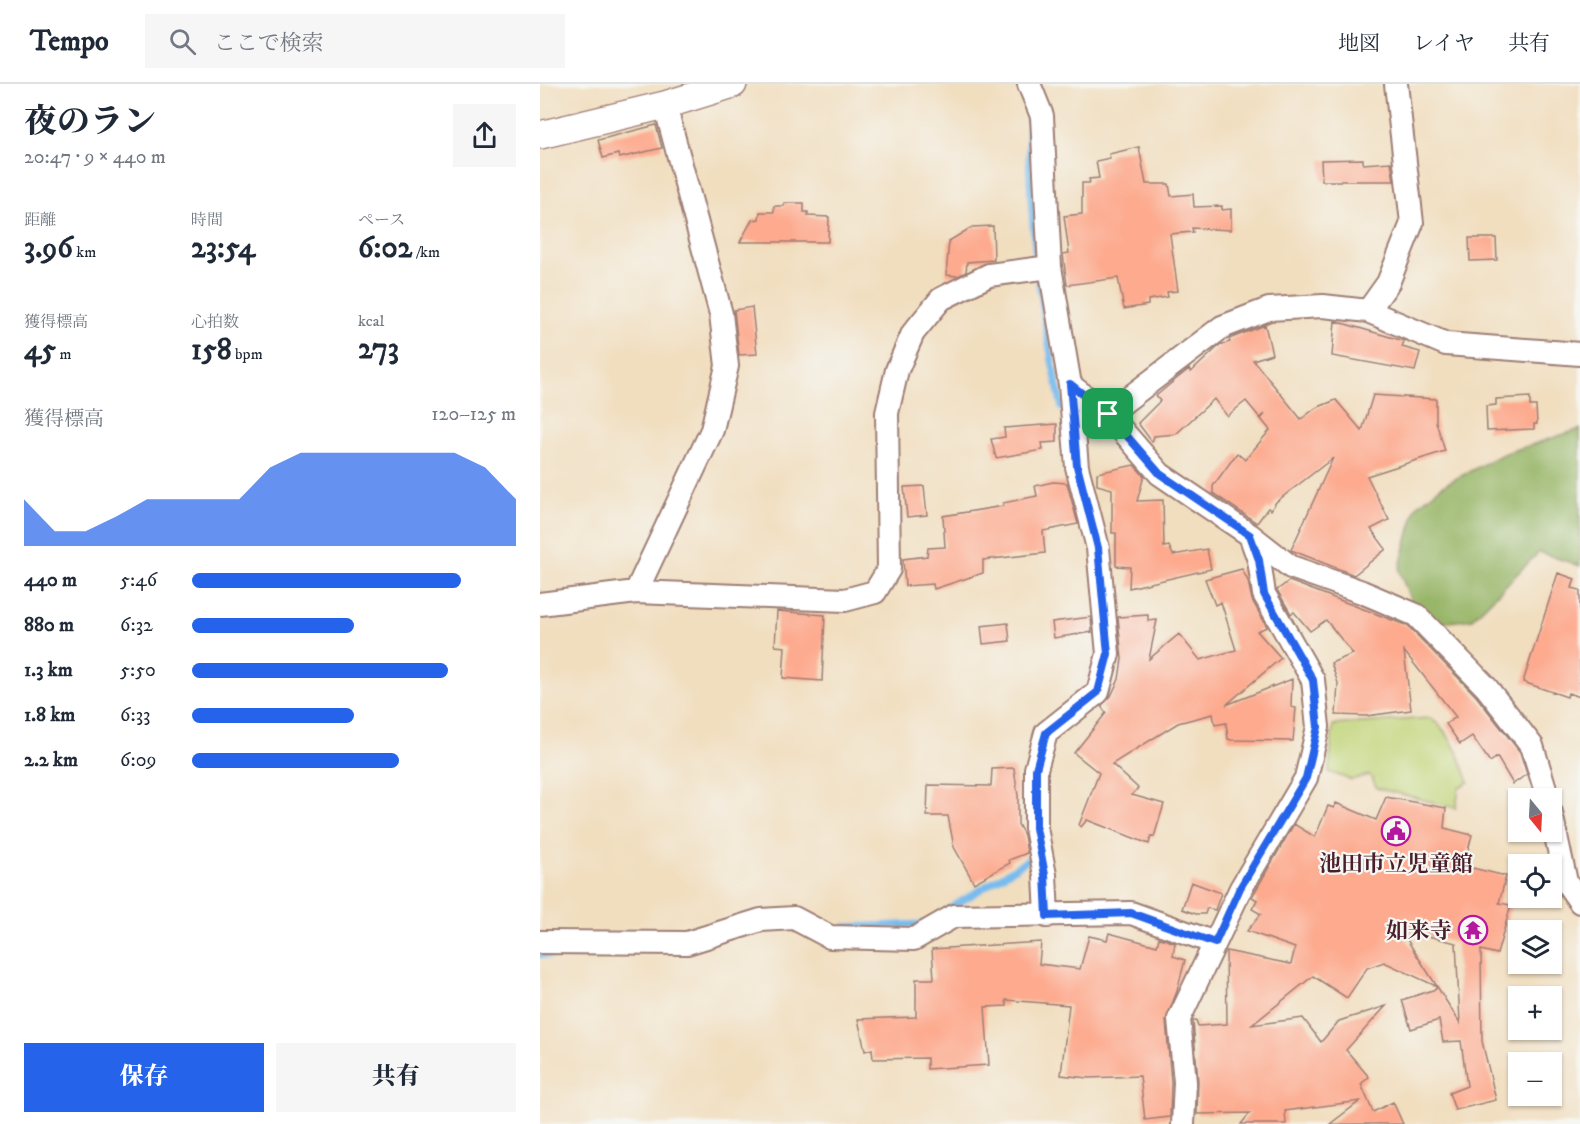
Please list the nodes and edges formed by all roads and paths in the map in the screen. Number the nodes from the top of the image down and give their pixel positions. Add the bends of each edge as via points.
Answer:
1 (733, 84) edge
2 (1029, 84) edge
3 (1396, 84) edge
4 (665, 105) junction
5 (540, 135) edge
6 (1050, 267) junction
7 (1368, 311) junction
8 (1580, 354) edge
9 (1070, 384) junction
10 (1108, 414) junction
11 (1250, 535) junction
12 (636, 592) junction
13 (540, 604) edge
14 (1545, 788) edge
15 (1557, 842) edge
16 (1580, 902) edge
17 (1047, 916) junction
18 (540, 942) edge
19 (1215, 943) junction
20 (1183, 1124) edge

1 - 4 street
2 - 6 street via 1042,116
3 - 7 street via 1412,223 1388,283
4 - 5 street
4 - 12 street via 721,314 727,366 712,430
6 - 9 street
6 - 12 street via 989,275 941,299 913,333 897,370 887,413 889,569 875,592 845,600
7 - 8 street via 1446,344
7 - 10 street via 1323,306 1269,309 1222,327
9 - 10 street
9 - 17 street via 1077,466 1098,548 1108,654 1098,692 1046,733 1036,769 1036,828 1045,875
10 - 11 street via 1160,474
11 - 14 street via 1291,567 1416,615 1486,687 1532,746
11 - 19 street via 1264,594 1313,680 1318,727 1306,778 1240,888
12 - 13 street
15 - 16 street via 1566,882
17 - 18 street via 954,916 914,939 830,937 794,918 761,920 687,943
17 - 19 street via 1131,913
19 - 20 street via 1179,1019 1185,1082

